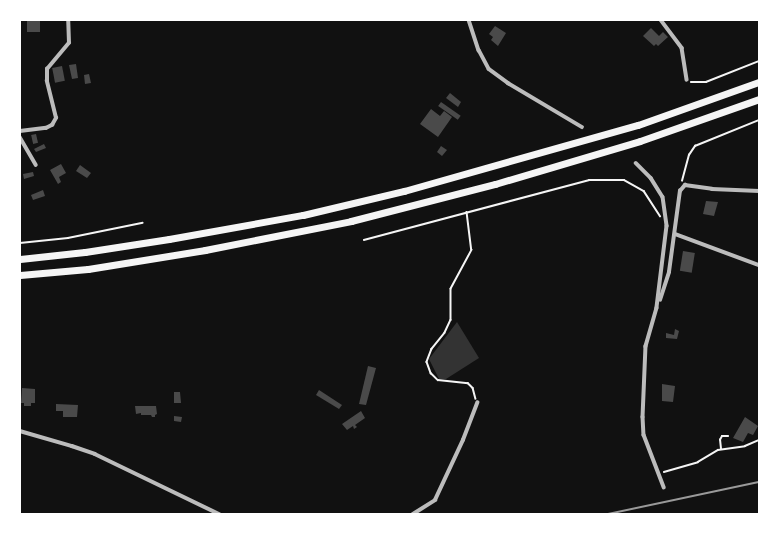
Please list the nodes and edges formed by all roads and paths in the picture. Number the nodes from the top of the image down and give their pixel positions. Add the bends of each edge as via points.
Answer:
1 (68, 20) edge
2 (469, 20) edge
3 (662, 20) edge
4 (759, 61) edge
5 (687, 80) joint
6 (759, 82) edge
7 (759, 99) edge
8 (759, 120) edge
9 (582, 127) dead end
10 (20, 131) edge
11 (20, 137) edge
12 (636, 163) dead end
13 (36, 165) dead end
14 (680, 191) junction
15 (759, 191) edge
16 (467, 212) junction
17 (142, 223) dead end
18 (666, 226) junction
19 (675, 234) junction
20 (364, 240) dead end
21 (20, 243) edge
22 (20, 259) edge
23 (759, 266) edge
24 (20, 275) edge
25 (657, 308) junction
26 (477, 403) joint
27 (20, 431) edge
28 (728, 436) dead end
29 (759, 440) edge
30 (721, 449) junction
31 (658, 473) junction
32 (664, 487) dead end
33 (219, 514) edge
34 (413, 514) edge

1 - 10 street via 69,43 47,69 47,81 56,118 52,125 46,128
2 - 9 street via 479,50 489,69
3 - 5 street via 682,48
4 - 5 path via 706,82 695,84
6 - 22 highway via 638,125 404,191 303,215 169,239
7 - 24 highway via 640,141 502,182 351,221 88,269
8 - 14 path via 695,146 689,155
11 - 13 street
12 - 18 street via 651,178 663,197
14 - 15 street via 685,185
14 - 19 street
16 - 18 path via 589,180 624,180 644,191
16 - 20 path
16 - 26 path via 472,250 452,289 451,320 426,362 438,380 468,384 473,388
17 - 21 path via 68,238
18 - 25 street
19 - 23 street
19 - 25 street via 669,272
25 - 31 street via 646,346 643,416 644,435
26 - 34 street via 435,500
27 - 33 street via 95,454
28 - 30 path via 722,436
29 - 30 path via 745,446
30 - 31 path via 698,462
31 - 32 street

